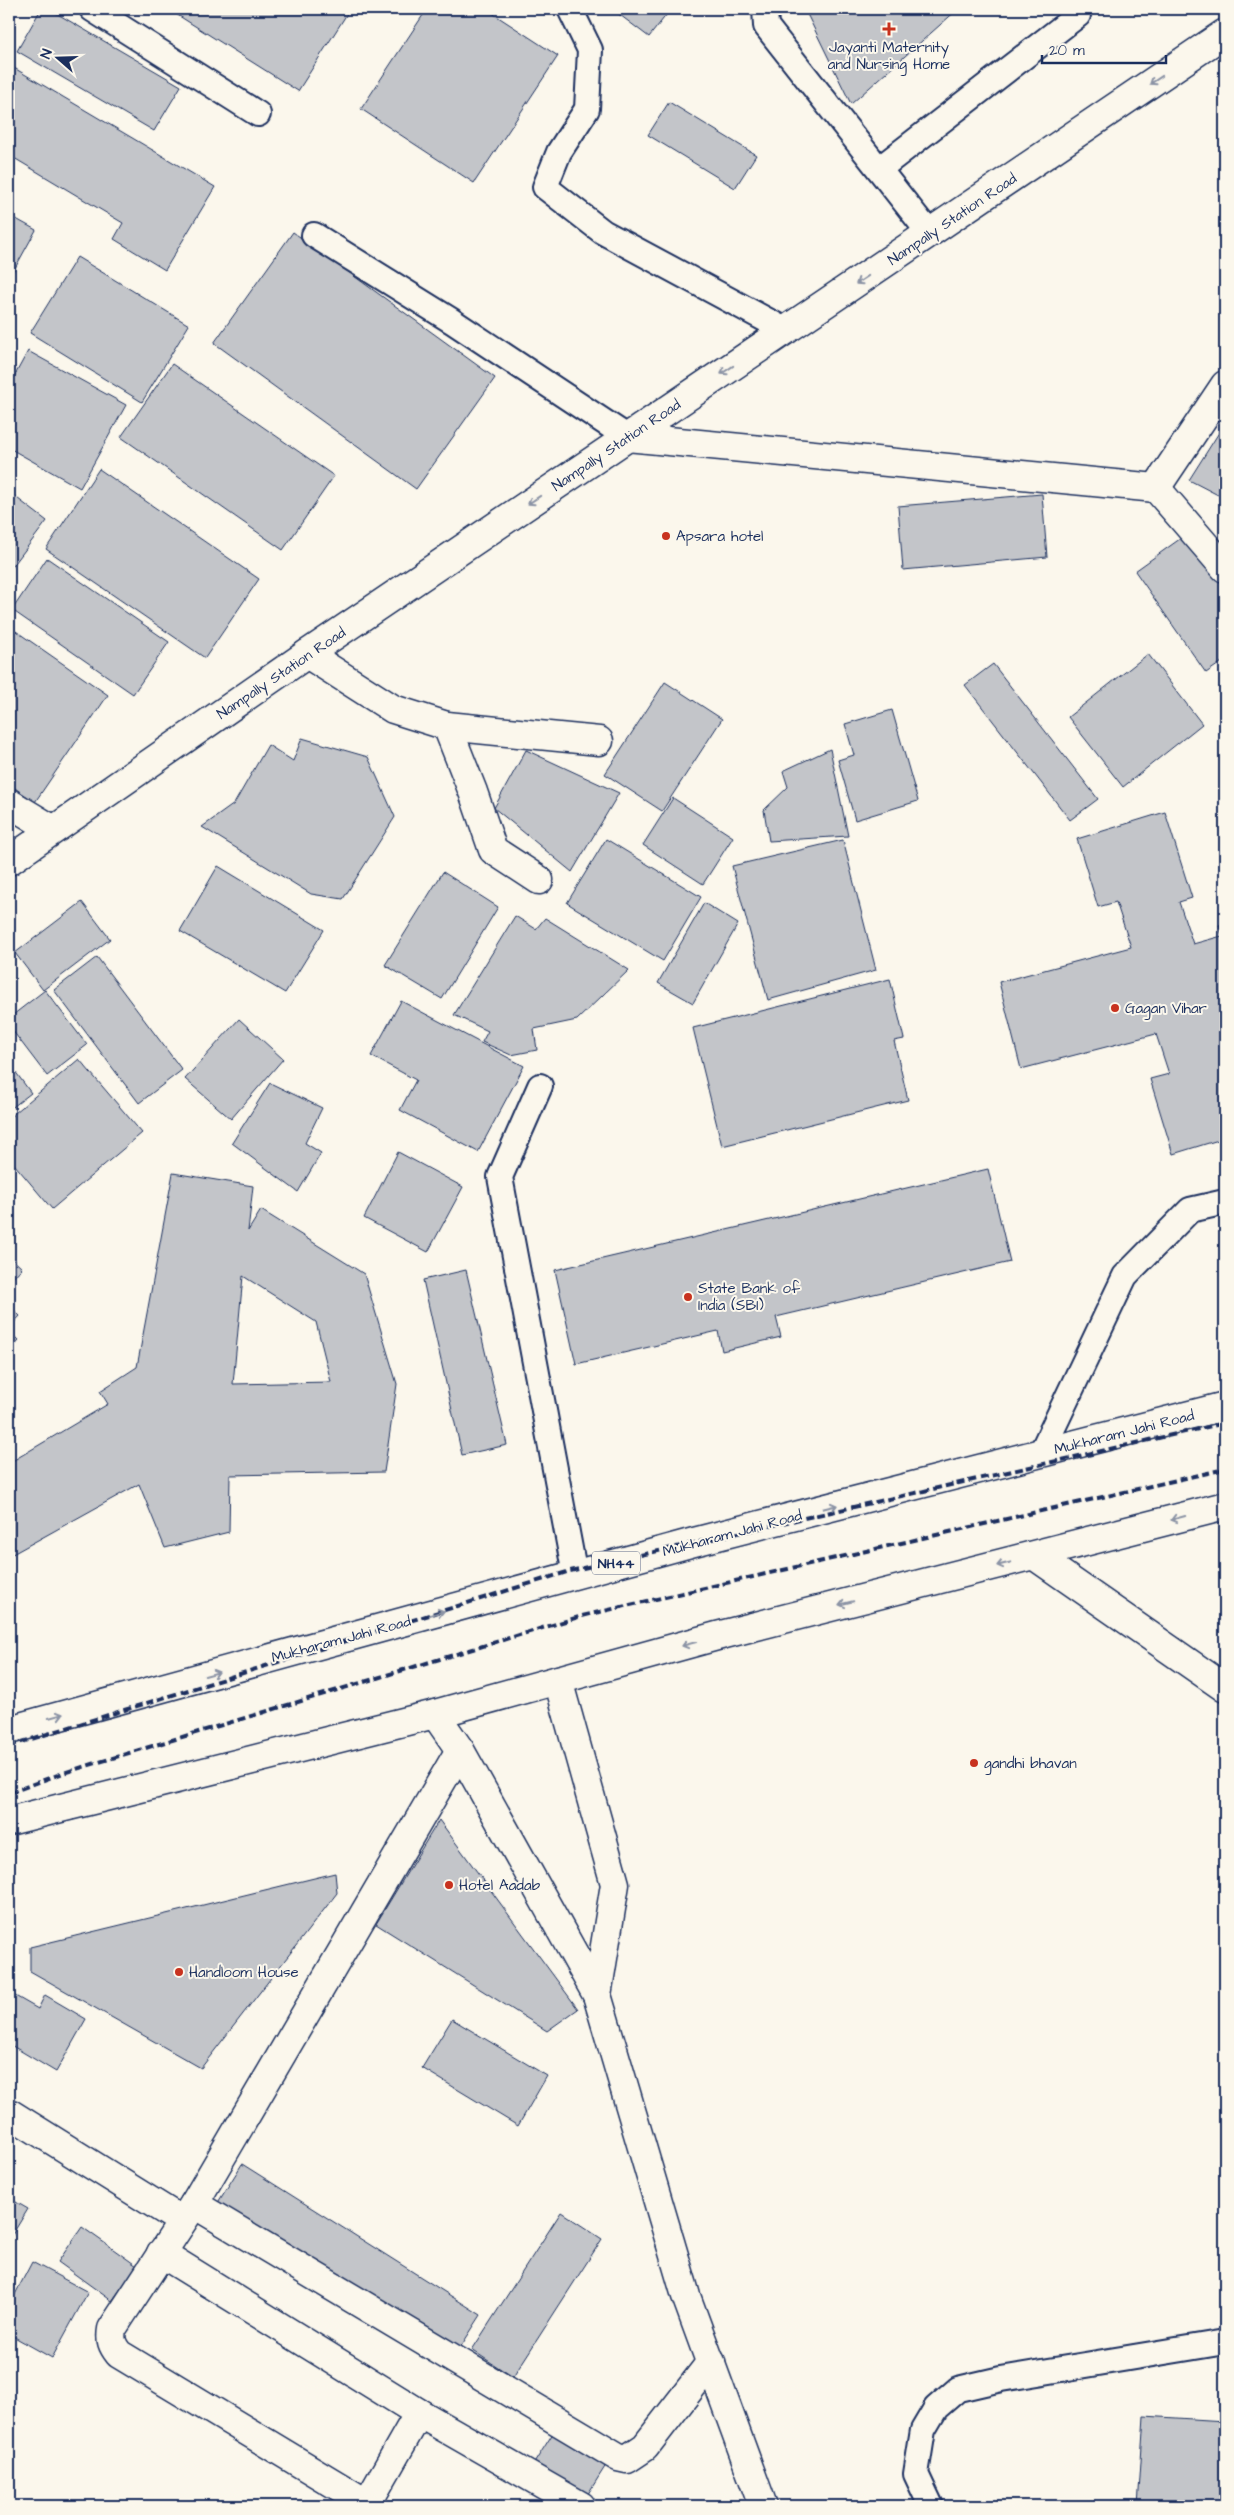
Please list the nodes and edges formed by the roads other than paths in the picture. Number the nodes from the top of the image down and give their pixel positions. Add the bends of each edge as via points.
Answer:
1 (92, 9) edge
2 (570, 9) edge
3 (765, 9) edge
4 (1078, 9) edge
5 (1225, 33) edge
6 (258, 114) dead end
7 (879, 169) junction
8 (930, 234) junction
9 (314, 235) dead end
10 (787, 331) junction
11 (1225, 385) edge
12 (627, 437) junction
13 (1156, 488) junction
14 (1225, 568) edge
15 (307, 654) junction
16 (447, 726) junction
17 (599, 741) dead end
18 (9, 803) edge
19 (52, 829) junction
20 (9, 861) edge
21 (539, 880) dead end
22 (540, 1086) dead end
23 (1225, 1202) edge
24 (1225, 1406) edge
25 (1041, 1454) junction
26 (1225, 1506) edge
27 (1035, 1556) junction
28 (574, 1575) junction
29 (558, 1680) junction
30 (1225, 1688) edge
31 (436, 1714) junction
32 (9, 1730) edge
33 (460, 1750) junction
34 (9, 1821) edge
35 (597, 1995) junction
36 (9, 2113) edge
37 (188, 2212) junction
38 (161, 2253) junction
39 (1225, 2342) edge
40 (710, 2362) junction
41 (419, 2413) junction
42 (369, 2505) edge
43 (581, 2506) edge
44 (763, 2506) edge
45 (931, 2506) edge

1 - 6 lane
2 - 10 lane via 590,50 587,109 559,152 545,187 602,232
3 - 7 lane via 766,26
4 - 7 lane via 1078,15
5 -> 8 main road, Nampally Station Road
7 - 8 lane
8 -> 10 main road, Nampally Station Road
9 - 12 lane via 452,321
10 -> 12 main road, Nampally Station Road
11 - 13 main road
12 - 13 main road
12 -> 15 main road, Nampally Station Road
13 - 14 main road
15 - 16 main road via 393,709
15 - 19 main road, Nampally Station Road
16 - 17 main road
16 - 21 main road via 493,850
18 - 19 main road
19 - 20 main road, Nampally Station Road
22 - 28 lane via 500,1177
23 - 25 lane via 1190,1210 1125,1276
24 - 25 main road, Mukharam Jahi Road / NH44
28 -> 25 main road, Mukharam Jahi Road / NH44
26 -> 27 main road
27 -> 29 main road via 717,1636
27 - 30 main road
32 -> 28 main road, Mukharam Jahi Road / NH44
29 - 31 main road
29 - 35 main road via 615,1884
31 - 33 main road
31 - 34 main road
33 - 35 main road
33 - 37 main road
35 - 40 main road via 686,2296
36 - 37 main road
37 - 38 main road
37 - 40 main road via 618,2457 627,2459 645,2447
38 - 41 main road
38 - 42 main road via 112,2329 113,2347 119,2354
39 - 45 lane via 958,2389 936,2408 923,2430 916,2474
40 - 44 main road
41 - 42 main road
41 - 43 main road

